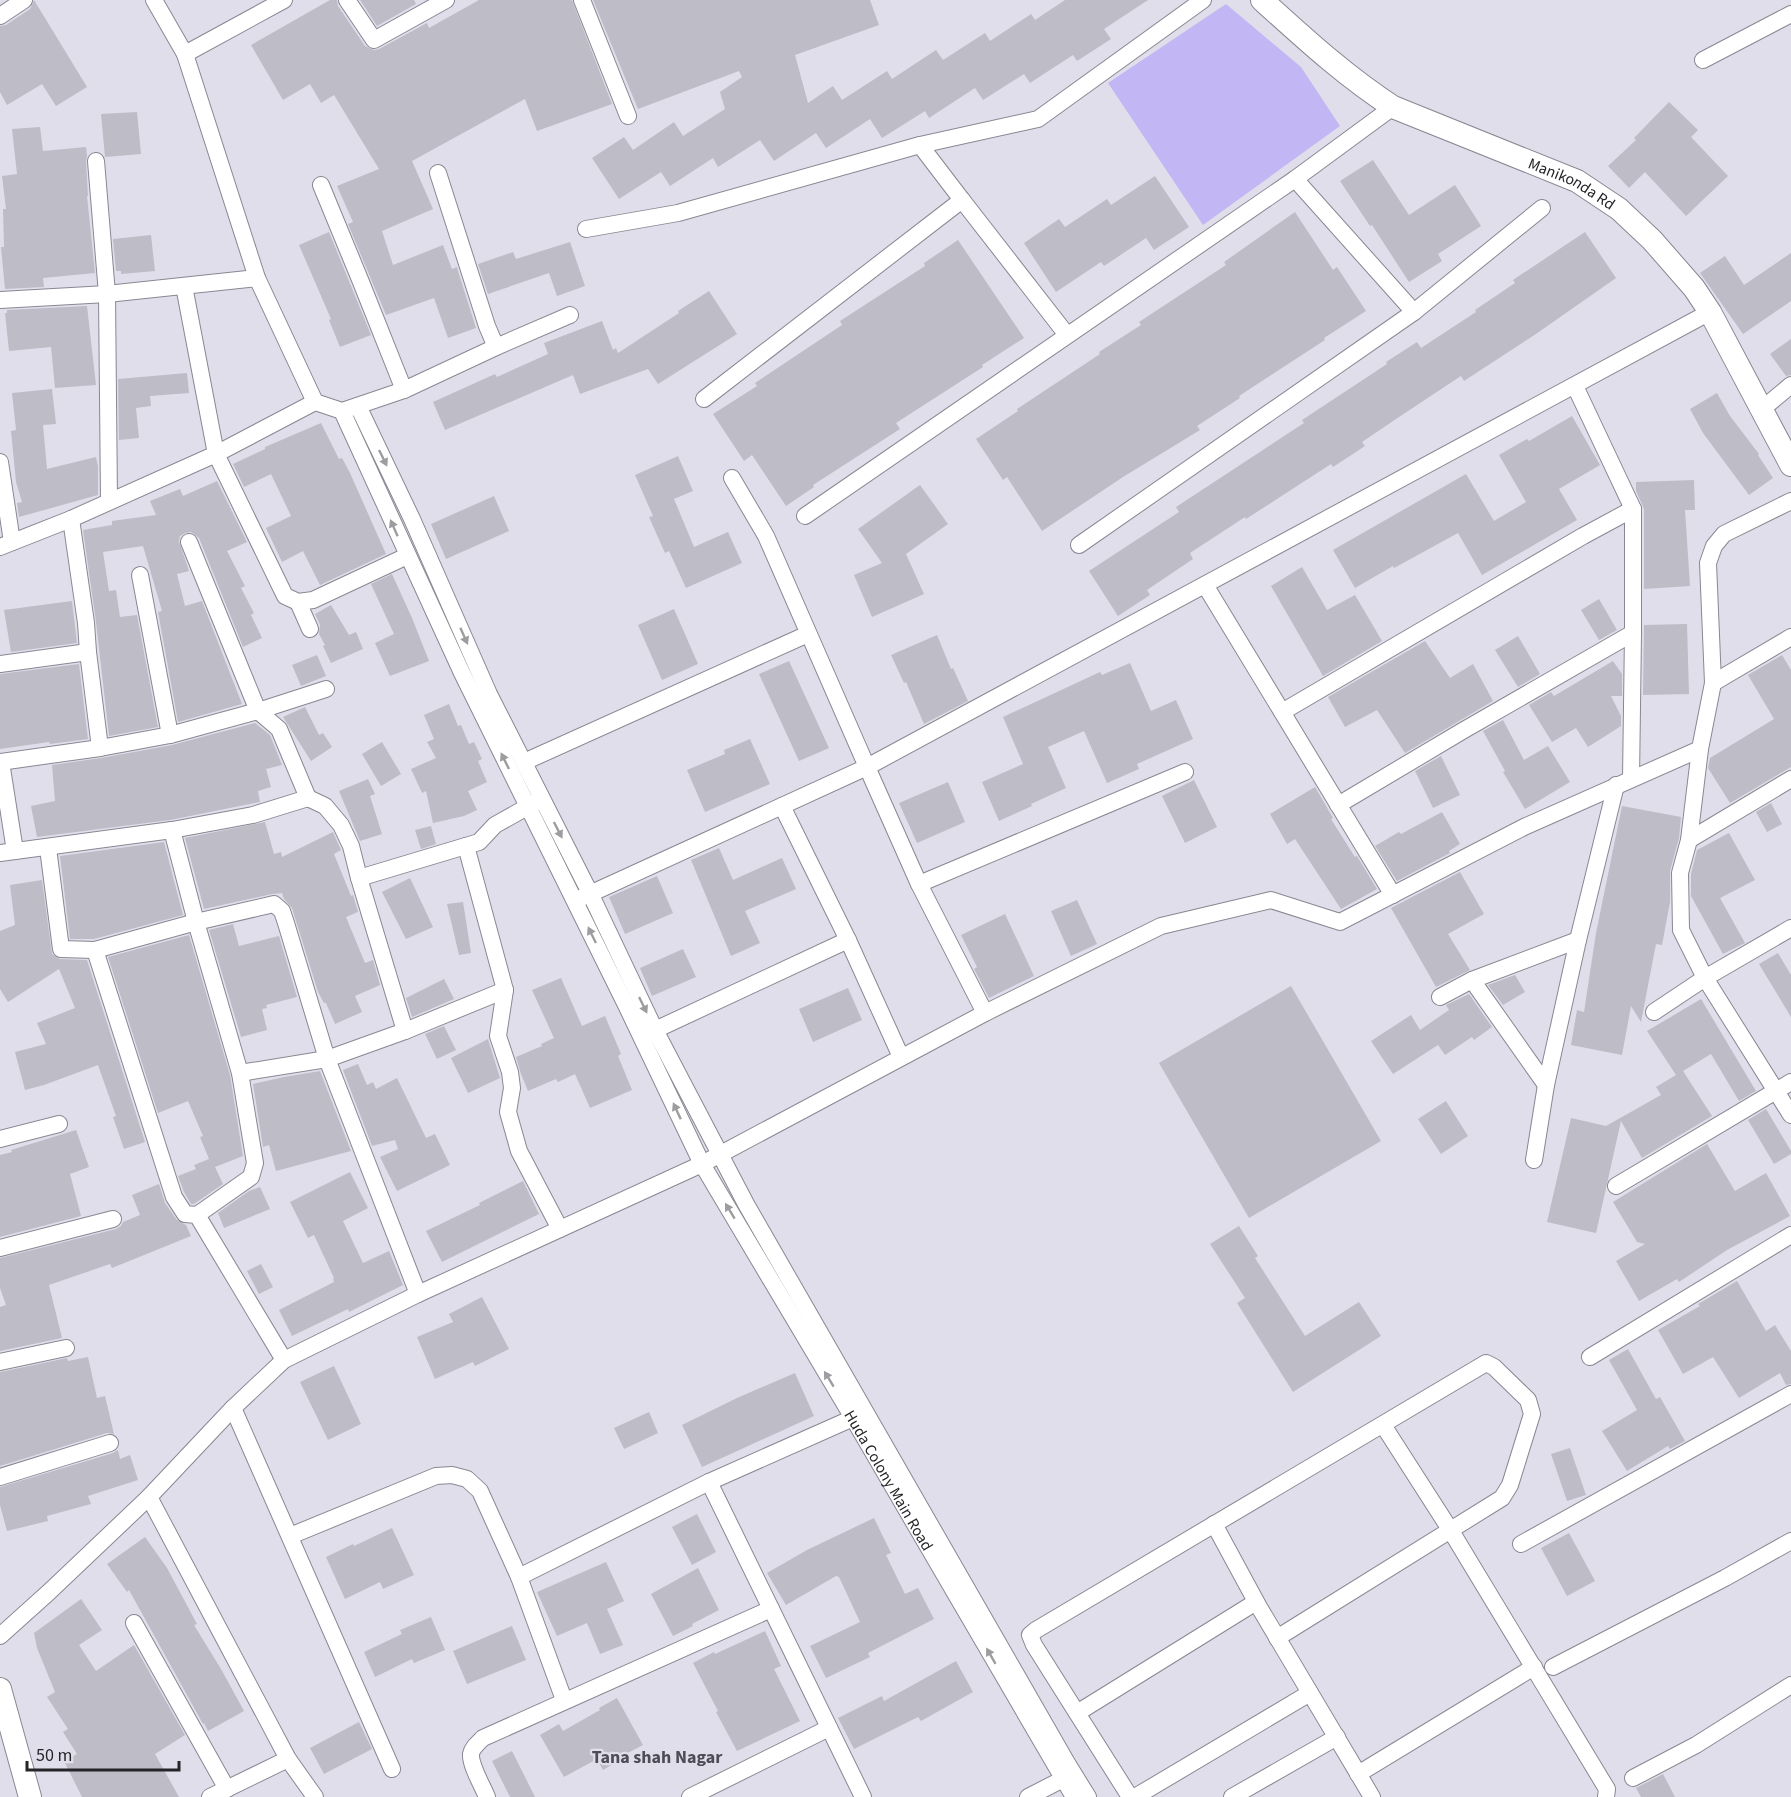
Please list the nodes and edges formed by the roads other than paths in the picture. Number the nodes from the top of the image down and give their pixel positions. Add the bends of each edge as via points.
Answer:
1 (24, 0) edge
2 (154, 0) edge
3 (284, 0) edge
4 (347, 0) edge
5 (446, 0) edge
6 (582, 0) edge
7 (1203, 0) edge
8 (1262, 0) edge
9 (1791, 14) edge
10 (0, 16) edge
11 (185, 54) junction
12 (1703, 60) dead end
13 (1384, 101) junction
14 (628, 116) dead end
15 (920, 145) junction
16 (96, 161) dead end
17 (438, 173) dead end
18 (1295, 179) junction
19 (321, 185) dead end
20 (962, 201) junction
21 (1542, 208) dead end
22 (586, 230) dead end
23 (257, 278) junction
24 (184, 286) junction
25 (107, 294) junction
26 (0, 300) edge
27 (1414, 312) junction
28 (1710, 312) junction
29 (570, 315) dead end
30 (1067, 335) junction
31 (495, 347) junction
32 (1791, 385) edge
33 (1575, 386) junction
34 (404, 390) junction
35 (704, 399) dead end
36 (315, 402) junction
37 (350, 408) junction
38 (1761, 410) junction
39 (216, 454) junction
40 (0, 462) edge
41 (1791, 465) edge
42 (732, 478) dead end
43 (109, 501) junction
44 (1791, 501) edge
45 (1633, 509) junction
46 (805, 516) dead end
47 (71, 519) junction
48 (189, 542) dead end
49 (6, 545) edge
50 (1079, 545) dead end
51 (407, 556) junction
52 (140, 575) dead end
53 (1205, 585) junction
54 (298, 602) junction
55 (310, 629) dead end
56 (1633, 633) junction
57 (808, 634) junction
58 (1791, 637) edge
59 (88, 652) junction
60 (0, 664) edge
61 (1713, 683) junction
62 (326, 689) dead end
63 (258, 711) junction
64 (1282, 712) junction
65 (170, 735) junction
66 (100, 748) junction
67 (1700, 749) junction
68 (0, 762) edge
69 (524, 762) junction
70 (867, 767) junction
71 (1185, 772) dead end
72 (1791, 779) edge
73 (1623, 782) junction
74 (308, 798) junction
75 (535, 802) junction
76 (1338, 805) junction
77 (782, 806) junction
78 (172, 830) junction
79 (1689, 840) junction
80 (465, 846) junction
81 (48, 848) junction
82 (7, 852) edge
83 (359, 878) junction
84 (919, 884) junction
85 (590, 893) junction
86 (1393, 895) junction
87 (574, 901) junction
88 (196, 922) junction
89 (1791, 928) edge
90 (848, 940) junction
91 (1578, 940) junction
92 (95, 950) junction
93 (1704, 978) junction
94 (1472, 980) junction
95 (505, 990) junction
96 (1440, 997) dead end
97 (1654, 1012) dead end
98 (985, 1013) junction
99 (655, 1030) junction
100 (405, 1031) junction
101 (901, 1057) junction
102 (327, 1059) junction
103 (240, 1073) junction
104 (1791, 1082) edge
105 (1546, 1086) junction
106 (1776, 1090) junction
107 (1791, 1115) edge
108 (59, 1124) dead end
109 (0, 1139) edge
110 (720, 1154) junction
111 (1534, 1160) dead end
112 (702, 1164) junction
113 (1616, 1186) dead end
114 (197, 1215) junction
115 (113, 1219) dead end
116 (560, 1229) junction
117 (1791, 1235) edge
118 (0, 1248) edge
119 (418, 1294) junction
120 (66, 1348) dead end
121 (1590, 1357) dead end
122 (284, 1360) junction
123 (0, 1362) edge
124 (1791, 1394) edge
125 (233, 1408) junction
126 (853, 1419) junction
127 (1383, 1425) junction
128 (110, 1443) dead end
129 (0, 1477) edge
130 (709, 1482) junction
131 (148, 1497) junction
132 (1214, 1524) junction
133 (1451, 1531) junction
134 (290, 1536) junction
135 (1791, 1541) edge
136 (1521, 1544) dead end
137 (519, 1577) junction
138 (1256, 1602) junction
139 (771, 1608) junction
140 (134, 1623) dead end
141 (0, 1636) edge
142 (1277, 1638) junction
143 (1534, 1667) junction
144 (1552, 1667) dead end
145 (1791, 1685) edge
146 (0, 1689) edge
147 (1310, 1693) junction
148 (564, 1700) junction
149 (1077, 1713) junction
150 (3, 1718) edge
151 (829, 1728) junction
152 (1337, 1737) junction
153 (288, 1759) junction
154 (392, 1769) dead end
155 (1359, 1774) junction
156 (1068, 1777) junction
157 (1634, 1778) dead end
158 (227, 1789) junction
159 (30, 1797) edge
160 (210, 1797) edge
161 (315, 1797) edge
162 (487, 1797) edge
163 (690, 1797) edge
164 (863, 1797) edge
165 (1028, 1797) edge
166 (1074, 1797) edge
167 (1088, 1797) edge
168 (1132, 1797) edge
169 (1232, 1797) edge
170 (1372, 1797) edge
171 (1606, 1797) edge

1 - 10 street
2 - 11 street
3 - 11 street
4 - 5 street via 374,40
6 - 14 street
7 - 15 street via 1038,119
8 - 13 street, Manikonda Rd via 1327,58
9 - 12 street
11 - 23 street
13 - 18 street
13 - 28 street, Manikonda Rd via 1577,181 1619,209 1652,240
15 - 20 street
15 - 22 street via 678,213
16 - 25 street
17 - 31 street
18 - 27 street
18 - 30 street
19 - 34 street
20 - 30 street
20 - 35 street
21 - 27 street
23 - 24 street
23 - 36 street
24 - 25 street
24 - 39 street
25 - 26 street
25 - 43 street
27 - 50 street
28 - 33 street
28 - 38 street, Manikonda Rd
29 - 31 street
30 - 46 street
31 - 34 street
32 - 38 street
33 - 45 street
33 - 53 street
34 - 37 street
36 - 37 street
36 - 39 street
51 -> 37 street
37 -> 69 street via 412,519 489,694
38 - 41 street, Manikonda Rd
39 - 43 street
39 - 54 street via 285,596
40 - 49 street
42 - 57 street via 766,536
43 - 47 street
44 - 61 street via 1724,534 1714,546 1708,563
45 - 56 street
45 - 64 street
47 - 49 street
47 - 59 street
48 - 63 street
51 - 54 street via 313,600
75 -> 51 street via 462,673
52 - 65 street
53 - 64 street
53 - 70 street
54 - 55 street
56 - 73 street
56 - 76 street
57 - 69 street
57 - 70 street
58 - 61 street
59 - 60 street
59 - 66 street
61 - 67 street
62 - 63 street
63 - 65 street
63 - 74 street via 279,729
64 - 76 street
65 - 66 street
66 - 68 street
67 - 73 street
67 - 79 street
68 - 82 street
69 - 75 street
70 - 77 street
70 - 84 street
71 - 84 street
72 - 79 street
73 - 86 street via 1524,827
73 - 91 street
74 - 78 street via 253,815
74 - 83 street via 325,806 341,825
75 - 80 street via 495,825 479,842
75 -> 85 street
75 - 87 street, Huda Colony Main Road
76 - 86 street
77 - 85 street
77 - 90 street
78 - 81 street
78 - 88 street
79 - 93 street via 1680,873 1681,930
80 - 83 street
80 - 95 street
81 - 82 street
81 - 92 street via 61,949
83 - 100 street
84 - 98 street
85 - 87 street
85 -> 99 street
86 - 98 street via 1340,922 1271,900 1161,926
112 -> 87 street, Huda Colony Main Road
88 - 92 street
88 - 102 street via 278,906
88 - 103 street
89 - 93 street
90 - 99 street
90 - 101 street
91 - 94 street
91 - 105 street
92 - 114 street via 174,1197 185,1214
93 - 97 street
93 - 106 street
94 - 96 street
94 - 105 street
95 - 100 street
95 - 116 street via 498,1036 510,1072 508,1112 519,1151
98 - 101 street
99 - 110 street
100 - 102 street
101 - 110 street
102 - 103 street
102 - 119 street
103 - 114 street via 255,1163 251,1177
104 - 106 street
105 - 111 street
106 - 107 street
106 - 113 street
108 - 109 street
110 - 112 street
110 - 156 street
112 - 116 street
126 -> 112 street, Huda Colony Main Road
114 - 122 street
115 - 118 street
116 - 119 street
117 - 121 street
119 - 122 street
120 - 123 street
122 - 125 street
124 - 136 street
125 - 131 street
125 - 134 street
126 - 130 street
156 -> 126 street, Huda Colony Main Road
127 - 132 street
127 - 133 street
127 - 133 street via 1486,1362 1528,1400 1532,1414 1510,1485 1502,1498
128 - 129 street
130 - 137 street
130 - 139 street
131 - 141 street
131 - 153 street
132 - 138 street
132 - 149 street via 1030,1635
133 - 142 street
133 - 143 street
134 - 137 street via 436,1476 452,1475 467,1479 480,1491
134 - 154 street
135 - 144 street
137 - 148 street
138 - 142 street
138 - 149 street
139 - 148 street
139 - 151 street
140 - 158 street
142 - 147 street
143 - 155 street
143 - 171 street via 1607,1789
145 - 157 street via 1696,1745
146 - 150 street
147 - 152 street
147 - 168 street
148 - 162 street via 483,1738 476,1745 471,1754 473,1765
149 - 168 street
150 - 159 street
151 - 163 street
151 - 164 street
152 - 155 street
152 - 169 street
153 - 158 street
153 - 161 street
155 - 170 street
156 - 165 street
156 - 166 street, Huda Colony Main Road
156 - 167 street
158 - 160 street

